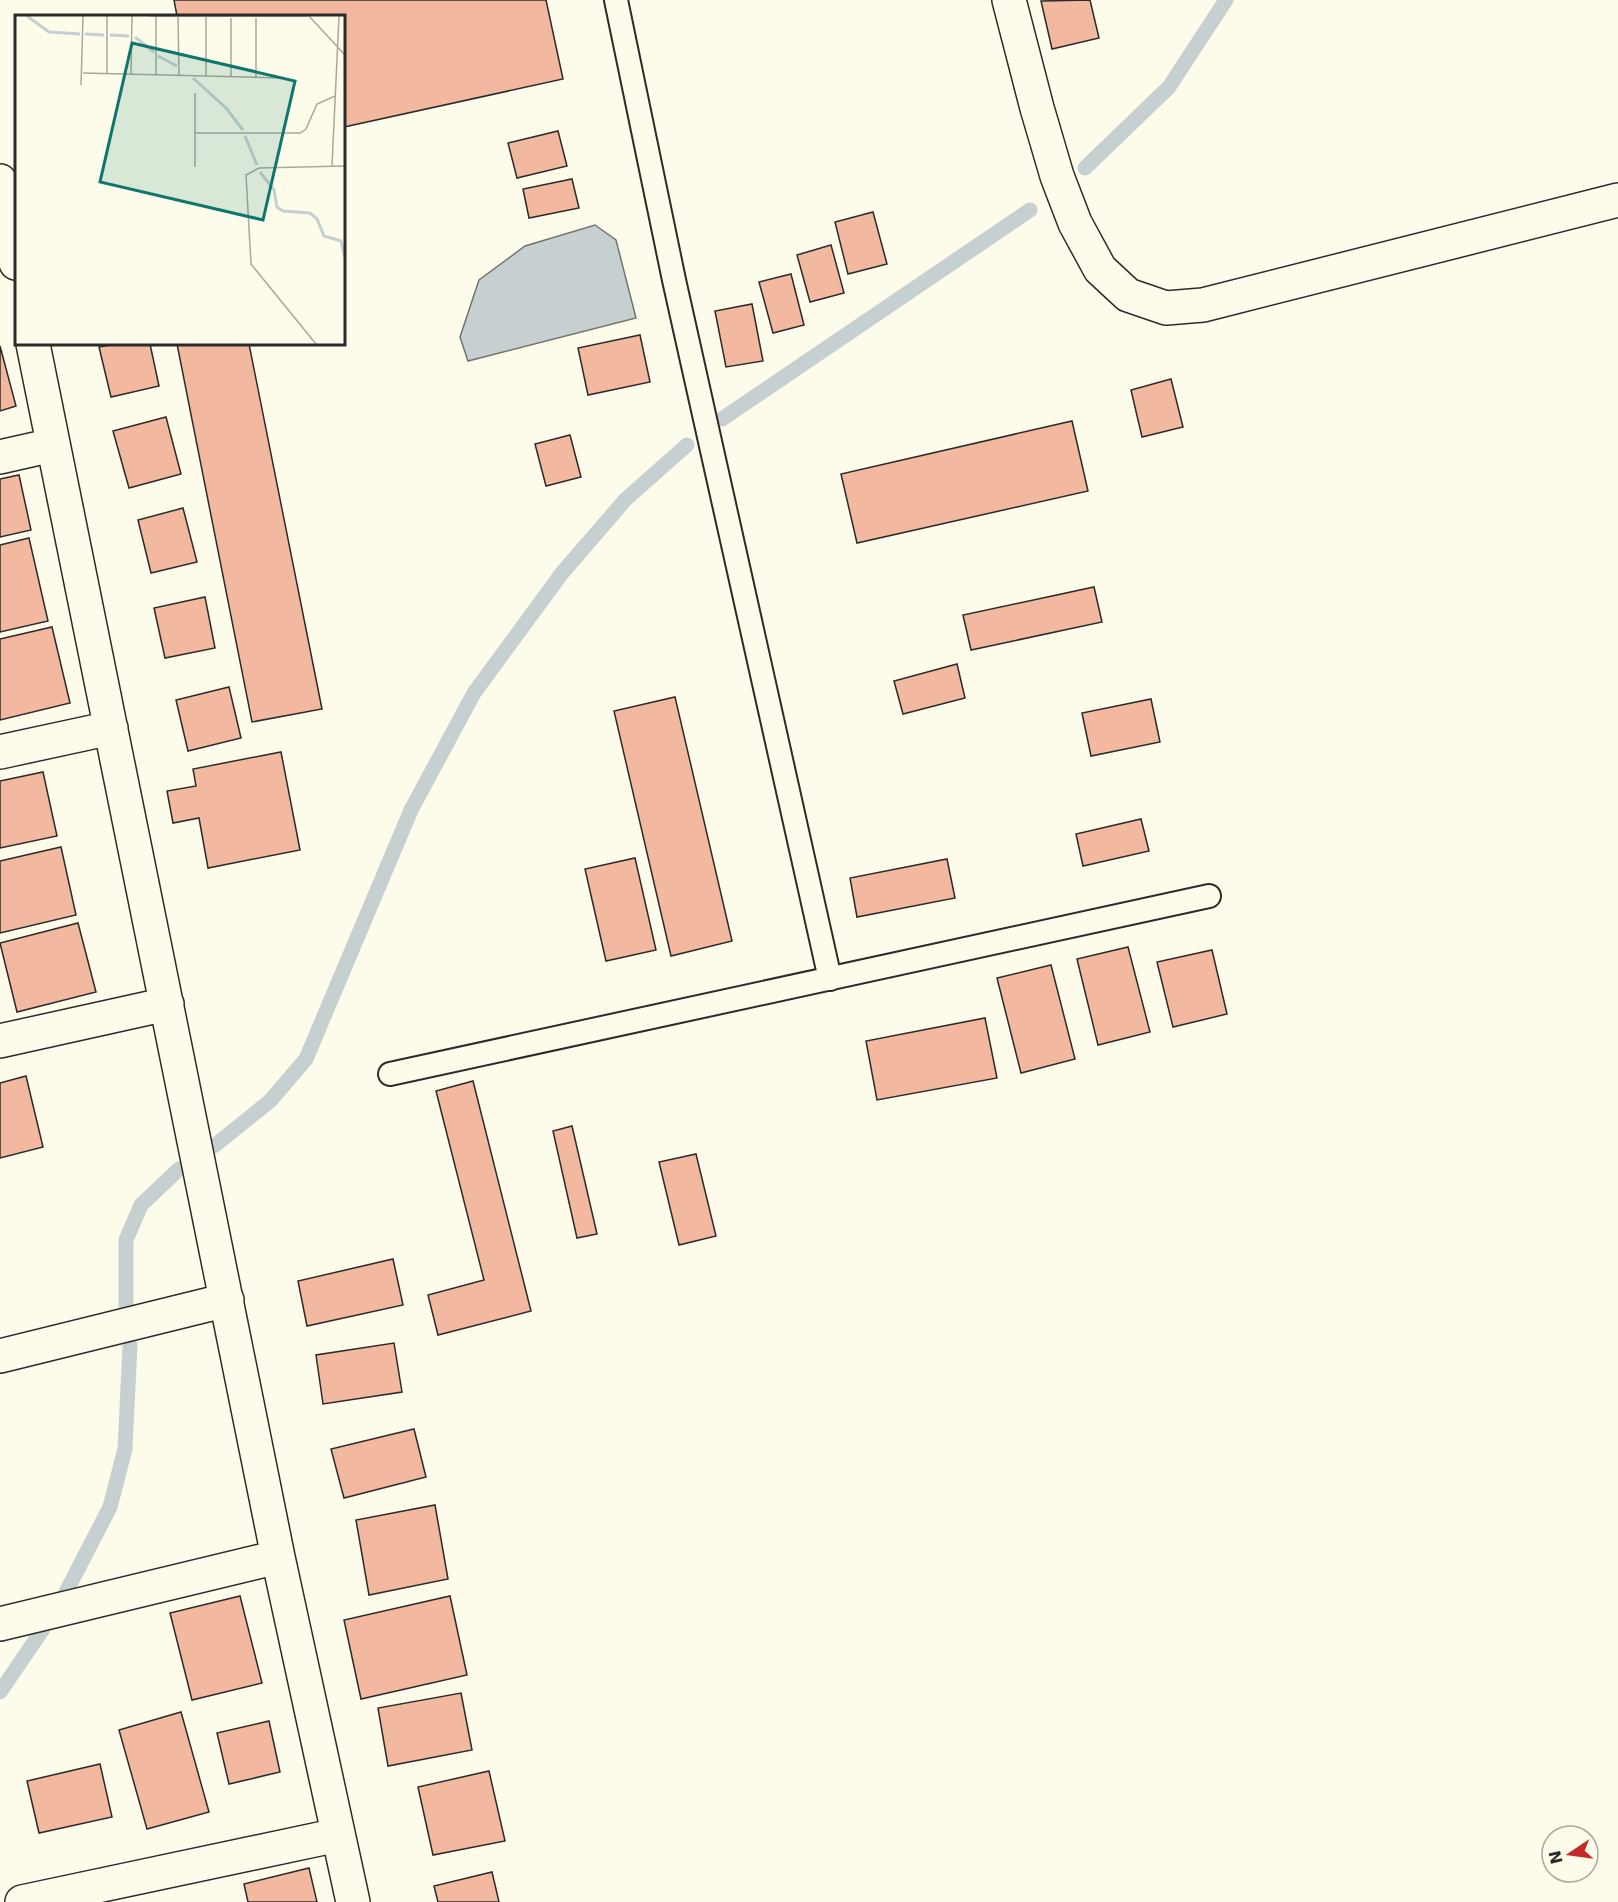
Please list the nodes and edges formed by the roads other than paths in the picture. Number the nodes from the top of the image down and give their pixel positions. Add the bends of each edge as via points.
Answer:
1 (616, 0) edge
2 (1009, 0) edge
3 (0, 181) edge
4 (1618, 200) edge
5 (15, 258) edge
6 (33, 345) edge
7 (53, 446) junction
8 (0, 457) edge
9 (111, 728) junction
10 (0, 752) edge
11 (1209, 896) dead end
12 (830, 979) junction
13 (167, 1004) junction
14 (0, 1041) edge
15 (390, 1074) dead end
16 (227, 1300) junction
17 (0, 1356) edge
18 (278, 1557) junction
19 (0, 1623) edge
20 (338, 1835) junction
21 (22, 1902) edge
22 (353, 1902) edge

1 - 12 lane via 679,303
2 - 4 street via 1053,165 1075,223 1100,269 1128,295 1166,308 1203,305
3 - 5 street
6 - 7 street
7 - 8 street
7 - 9 street
9 - 10 street
9 - 13 street
11 - 12 lane
12 - 15 lane
13 - 14 street
13 - 16 street
16 - 17 street
16 - 18 street
18 - 19 street
18 - 20 street
20 - 21 street
20 - 22 street

